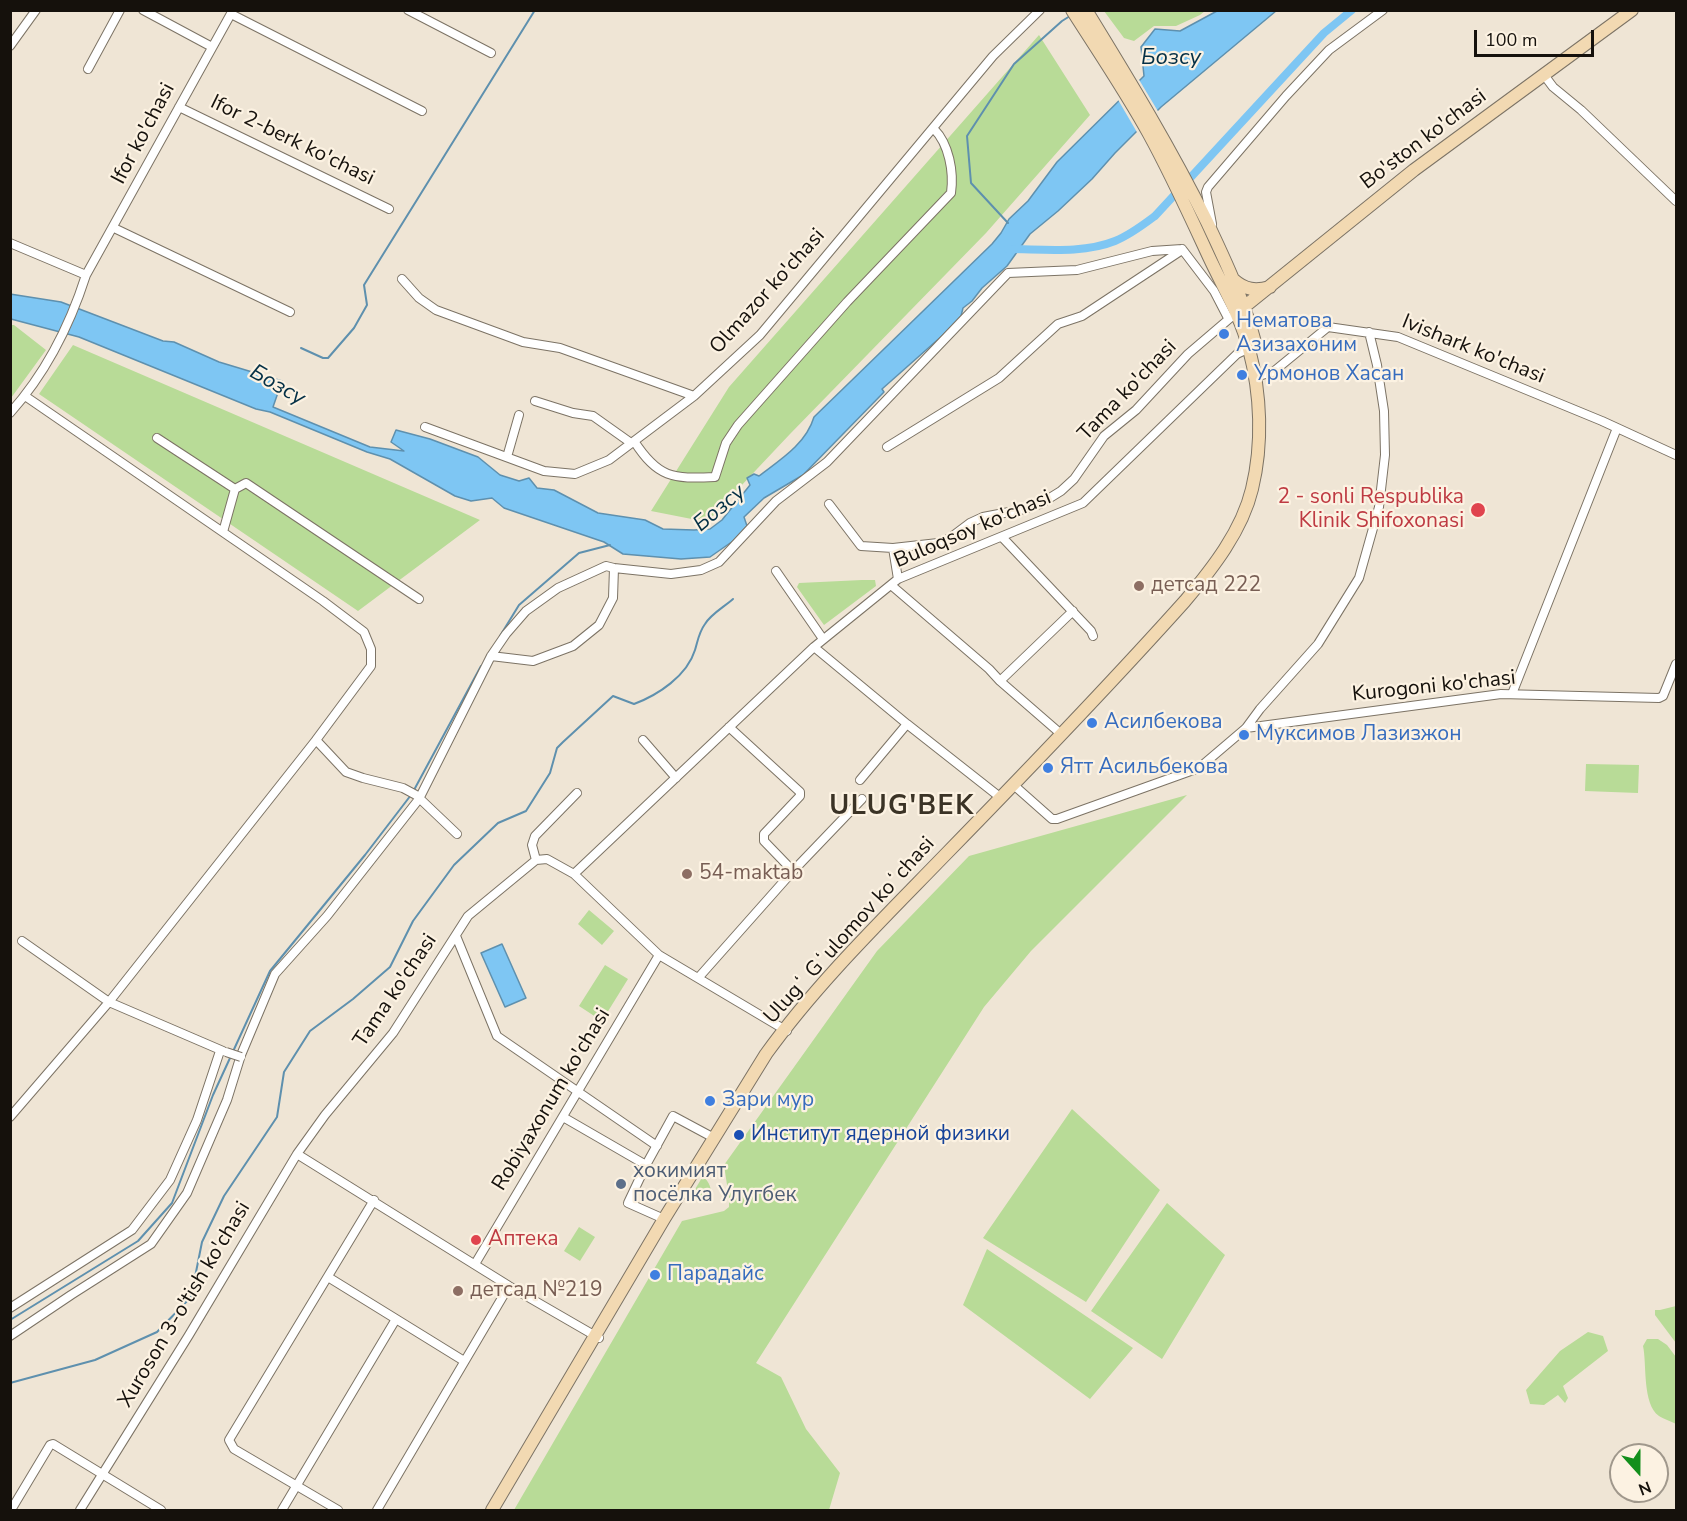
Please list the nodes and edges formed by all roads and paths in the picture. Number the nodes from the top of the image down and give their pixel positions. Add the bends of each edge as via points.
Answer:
1 (36, 10) edge
2 (120, 10) edge
3 (142, 10) edge
4 (408, 10) edge
5 (1040, 10) edge
6 (1072, 10) edge
7 (1383, 10) edge
8 (1632, 10) edge
9 (232, 12) edge
10 (1087, 19) edge
11 (10, 46) edge
12 (212, 46) junction
13 (491, 53) dead end
14 (88, 69) dead end
15 (1544, 75) junction
16 (179, 107) junction
17 (422, 111) dead end
18 (934, 129) junction
19 (1677, 201) edge
20 (1192, 206) junction
21 (389, 209) dead end
22 (114, 228) junction
23 (1215, 239) junction
24 (10, 243) edge
25 (1182, 249) junction
26 (86, 275) junction
27 (402, 279) dead end
28 (1233, 279) junction
29 (1271, 287) junction
30 (290, 312) dead end
31 (1236, 313) junction
32 (1369, 332) junction
33 (1252, 347) junction
34 (1258, 377) junction
35 (25, 396) junction
36 (694, 396) junction
37 (534, 401) dead end
38 (10, 413) edge
39 (519, 414) dead end
40 (425, 427) dead end
41 (1617, 428) junction
42 (157, 438) dead end
43 (632, 442) junction
44 (887, 447) dead end
45 (1677, 455) edge
46 (507, 457) junction
47 (235, 489) junction
48 (829, 504) dead end
49 (223, 532) junction
50 (1002, 537) junction
51 (893, 548) junction
52 (614, 568) junction
53 (776, 572) dead end
54 (898, 579) junction
55 (891, 585) junction
56 (419, 599) dead end
57 (1073, 611) junction
58 (1093, 636) dead end
59 (823, 639) junction
60 (814, 647) junction
61 (491, 656) junction
62 (1677, 664) edge
63 (1000, 681) junction
64 (1512, 694) junction
65 (908, 724) junction
66 (729, 728) junction
67 (1246, 728) junction
68 (1061, 734) junction
69 (316, 740) junction
70 (643, 740) dead end
71 (676, 777) junction
72 (860, 780) dead end
73 (1017, 788) junction
74 (577, 793) dead end
75 (417, 797) junction
76 (1001, 798) junction
77 (862, 799) dead end
78 (457, 834) dead end
79 (536, 860) junction
80 (793, 871) junction
81 (574, 874) junction
82 (456, 936) junction
83 (22, 941) dead end
84 (659, 955) junction
85 (699, 977) junction
86 (109, 1002) junction
87 (786, 1031) junction
88 (223, 1052) junction
89 (241, 1056) junction
90 (577, 1093) junction
91 (10, 1117) edge
92 (563, 1117) junction
93 (714, 1138) junction
94 (657, 1146) junction
95 (297, 1154) junction
96 (646, 1165) junction
97 (374, 1200) junction
98 (664, 1219) junction
99 (476, 1264) junction
100 (328, 1277) junction
101 (508, 1286) junction
102 (10, 1308) edge
103 (396, 1319) junction
104 (10, 1336) edge
105 (597, 1337) junction
106 (464, 1361) junction
107 (101, 1474) junction
108 (297, 1485) junction
109 (11, 1510) edge
110 (81, 1510) edge
111 (161, 1510) edge
112 (282, 1510) edge
113 (338, 1510) edge
114 (377, 1510) edge
115 (492, 1510) edge
116 (496, 1510) edge

1 - 11 street
2 - 14 street
3 - 12 street
4 - 13 street
5 - 18 street, Olmazor ko'chasi via 993,56
6 - 10 main road
7 - 23 street via 1329,50 1208,187
8 - 15 main road, Bo'ston ko'chasi via 1616,16
9 - 12 street, Ifor ko'chasi
9 - 17 street
10 - 20 main road via 1153,129
12 - 16 street, Ifor ko'chasi
15 - 19 street via 1552,87
15 - 29 main road, Bo'ston ko'chasi via 1414,170
16 - 21 street, Ifor 2-berk ko'chasi
16 - 22 street, Ifor ko'chasi
18 - 36 street, Olmazor ko'chasi via 760,335
18 - 43 street via 940,135 951,167 951,193 847,302 738,426 726,443 715,477 669,475 656,469
20 - 23 main road, Ulugʻ Gʻulomov koʻchasi
20 - 31 main road, Ulugʻ Gʻulomov koʻchasi
22 - 26 street, Ifor ko'chasi
22 - 30 street
23 - 28 main road, Ulugʻ Gʻulomov koʻchasi
24 - 26 street
25 - 31 street
25 - 44 street via 1082,316 1058,324 999,378
25 - 52 street via 1152,251 1077,270 1008,273 827,462 776,501 719,561 701,570 671,574
26 - 35 street, Ifor ko'chasi via 58,343
27 - 36 street via 436,310 523,342 560,348
28 - 29 main road via 1251,290
28 - 31 main road, Ulugʻ Gʻulomov koʻchasi
29 - 31 main road, Bo'ston ko'chasi
31 - 33 main road, Ulugʻ Gʻulomov koʻchasi
31 - 51 street, Tama ko'chasi via 1104,436 1061,491 1040,504 983,517 938,543
32 - 34 street, Ivishark ko'chasi via 1328,327 1273,372
32 - 41 street, Ivishark ko'chasi via 1398,337
32 - 67 street via 1384,411 1385,455 1379,507 1359,578 1318,644
33 - 34 main road, Ulugʻ Gʻulomov koʻchasi
33 - 50 street, Buloqsoy ko'chasi via 1238,354 1083,503
34 - 68 main road, Ulugʻ Gʻulomov koʻchasi via 1257,460 1252,490 1239,523 1185,602
34 - 73 main road, Ulugʻ Gʻulomov koʻchasi via 1265,426 1261,476 1252,507 1234,542 1201,590 1163,634
35 - 38 street, Ifor ko'chasi
35 - 49 street
36 - 43 street, Olmazor ko'chasi
37 - 43 street via 593,416
39 - 46 street
40 - 46 street, Olmazor ko'chasi
41 - 45 street, Ivishark ko'chasi
41 - 64 street
42 - 47 street
43 - 46 street, Olmazor ko'chasi via 609,460 575,474 544,471
47 - 49 street
47 - 56 street via 246,483
48 - 51 street, Tama ko'chasi via 861,546
49 - 69 street via 324,600 364,633 371,649 370,666
50 - 54 street, Buloqsoy ko'chasi
50 - 57 street
51 - 54 street
52 - 61 street via 606,566 558,588 526,611
52 - 61 street via 613,598 599,625 573,646 533,661
53 - 59 street
54 - 55 street, Buloqsoy ko'chasi
55 - 59 street, Buloqsoy ko'chasi
55 - 63 street
57 - 58 street
57 - 63 street
59 - 60 street, Buloqsoy ko'chasi
60 - 65 street
60 - 66 street, Buloqsoy ko'chasi
61 - 75 street
62 - 64 street, Kurogoni ko'chasi via 1661,698
63 - 68 street
64 - 67 street, Kurogoni ko'chasi
65 - 72 street
65 - 76 street
66 - 71 street, Buloqsoy ko'chasi
66 - 80 street via 800,792 764,834 764,841
67 - 73 street via 1194,770 1057,819 1052,819
68 - 76 main road, Ulugʻ Gʻulomov koʻchasi
69 - 75 street via 346,772 404,788
69 - 86 street
70 - 71 street
71 - 81 street, Buloqsoy ko'chasi
73 - 87 main road, Ulugʻ Gʻulomov koʻchasi
74 - 79 street via 535,836 531,845
75 - 78 street
75 - 89 street via 327,916 275,974
76 - 87 main road, Ulugʻ Gʻulomov koʻchasi via 873,929 806,1002
77 - 80 street
79 - 81 street via 547,859
79 - 82 street, Tama ko'chasi via 468,916
80 - 85 street
81 - 84 street
82 - 90 street via 497,1036
82 - 95 street, Tama ko'chasi via 393,1033
83 - 86 street
84 - 85 street
84 - 90 street, Robiyaxonum ko'chasi
85 - 87 street
86 - 88 street
86 - 91 street
87 - 93 main road, Ulugʻ Gʻulomov koʻchasi
87 - 105 main road, Ulugʻ Gʻulomov koʻchasi
88 - 89 street, bridge
88 - 102 street via 170,1180 132,1230
89 - 104 street via 227,1100 187,1193 151,1244
90 - 92 street, Robiyaxonum ko'chasi
90 - 94 street
92 - 96 street
92 - 99 street, Robiyaxonum ko'chasi
93 - 94 street via 673,1116
93 - 98 main road, Ulugʻ Gʻulomov koʻchasi
94 - 96 street
95 - 97 street
95 - 107 street, Xuroson 3-o'tish ko'chasi
96 - 98 street via 628,1203
97 - 99 street
97 - 100 street
98 - 105 main road, Ulugʻ Gʻulomov koʻchasi
99 - 101 street
100 - 103 street
100 - 108 street via 229,1440 234,1449
101 - 105 street
101 - 106 street
103 - 106 street
103 - 108 street
105 - 115 main road, Ulugʻ Gʻulomov koʻchasi
105 - 116 main road, Ulugʻ Gʻulomov koʻchasi
106 - 114 street
107 - 109 street via 51,1444
107 - 110 street, Xuroson 3-o'tish ko'chasi
107 - 111 street
108 - 112 street
108 - 113 street

